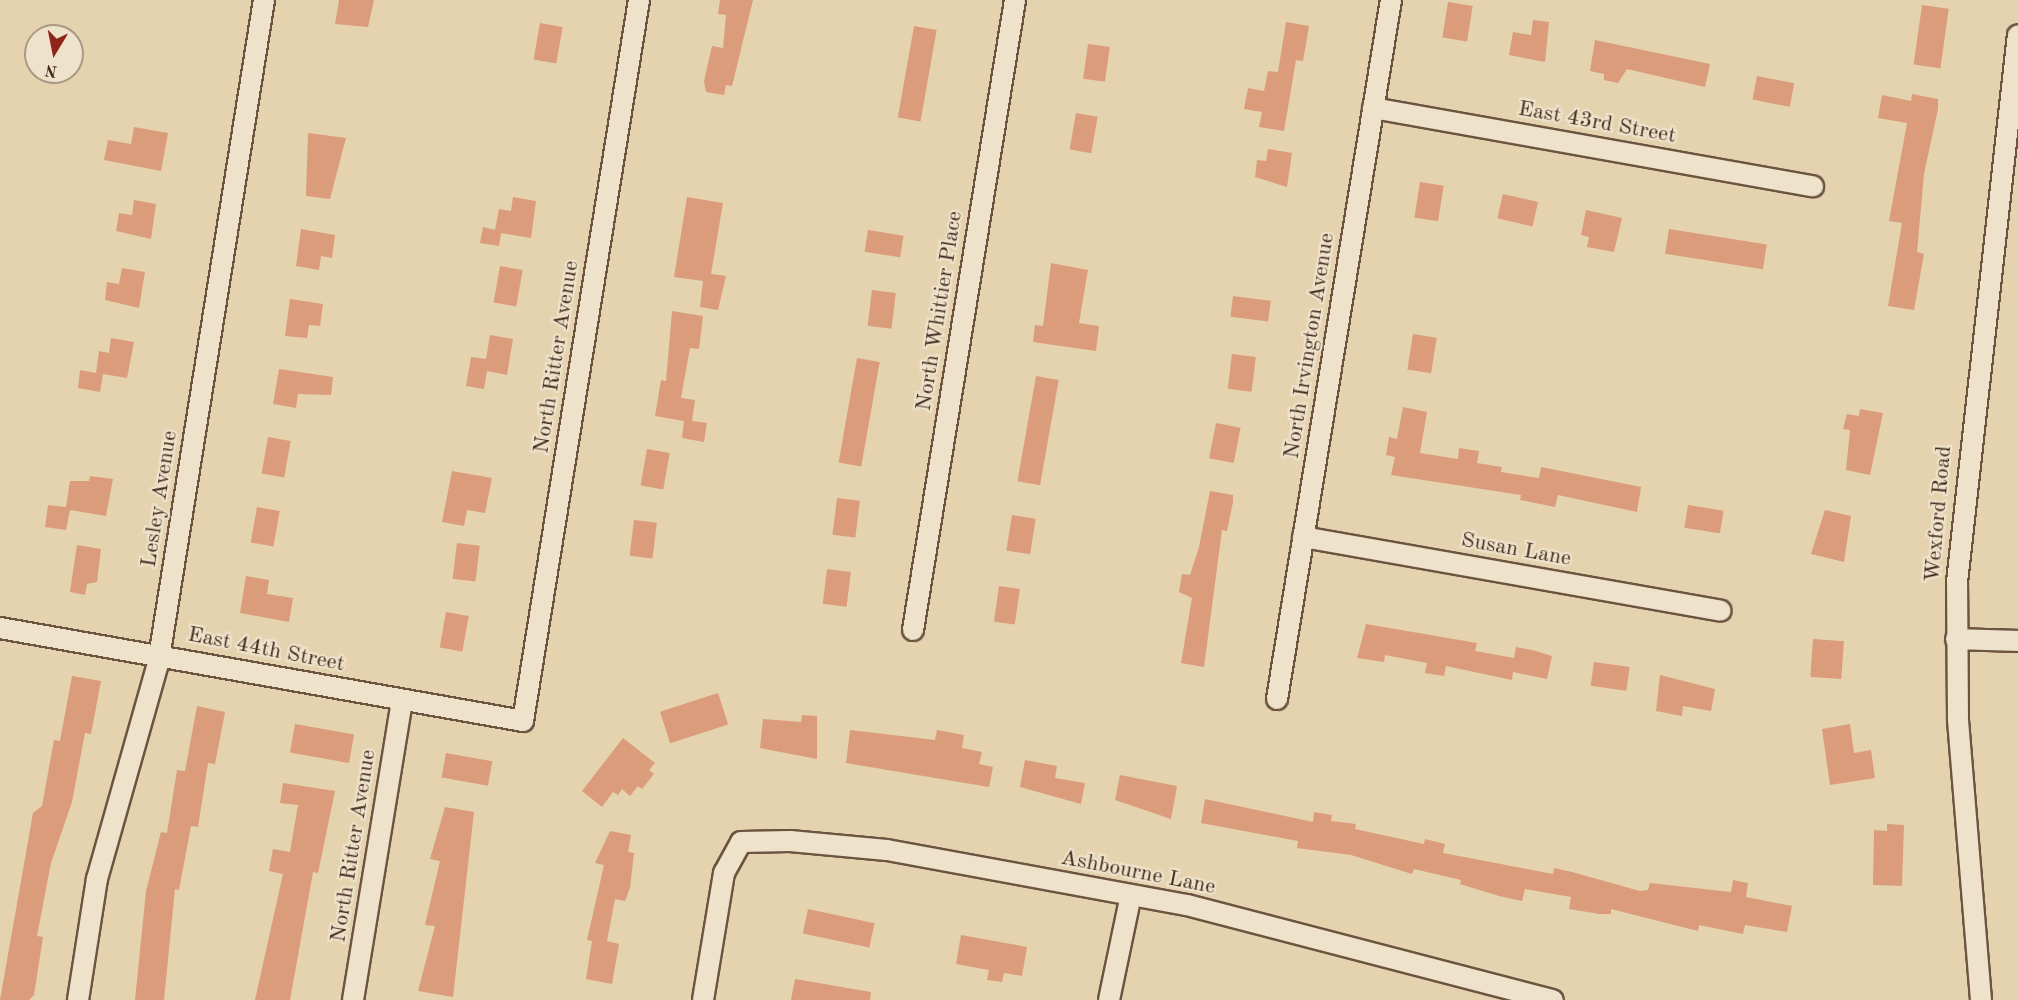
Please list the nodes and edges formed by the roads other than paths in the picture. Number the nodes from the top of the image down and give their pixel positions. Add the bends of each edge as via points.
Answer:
1 (264, 0) edge
2 (639, 0) edge
3 (1015, 0) edge
4 (1391, 0) edge
5 (2018, 35) edge
6 (1373, 108) junction
7 (2010, 183) edge
8 (1813, 186) dead end
9 (1303, 537) junction
10 (1721, 611) dead end
11 (0, 628) edge
12 (913, 630) dead end
13 (1956, 639) junction
14 (2018, 641) edge
15 (159, 654) junction
16 (1277, 699) dead end
17 (402, 700) junction
18 (523, 721) joint
19 (1131, 895) junction
20 (78, 1000) edge
21 (353, 1000) edge
22 (703, 1000) edge
23 (1109, 1000) edge
24 (1553, 1000) edge
25 (1981, 1000) edge

1 - 15 street, Lesley Avenue
2 - 18 street, North Ritter Avenue
3 - 12 street, North Whittier Place
4 - 6 street, North Irvington Avenue
5 - 7 street, Wexford Road
6 - 8 street, East 43rd Street
6 - 9 street, North Irvington Avenue
7 - 13 street, Wexford Road via 1964,488
9 - 10 street, Susan Lane
9 - 16 street, North Irvington Avenue
11 - 15 street, East 44th Street
13 - 14 street
13 - 25 street, Wexford Road
15 - 17 street, East 44th Street
15 - 20 street, Lesley Avenue via 97,879
17 - 18 street, East 44th Street
17 - 21 street, North Ritter Avenue
19 - 22 street, Ashbourne Lane via 887,850 790,841 741,842 724,873
19 - 23 street
19 - 24 street, Ashbourne Lane via 1305,932

